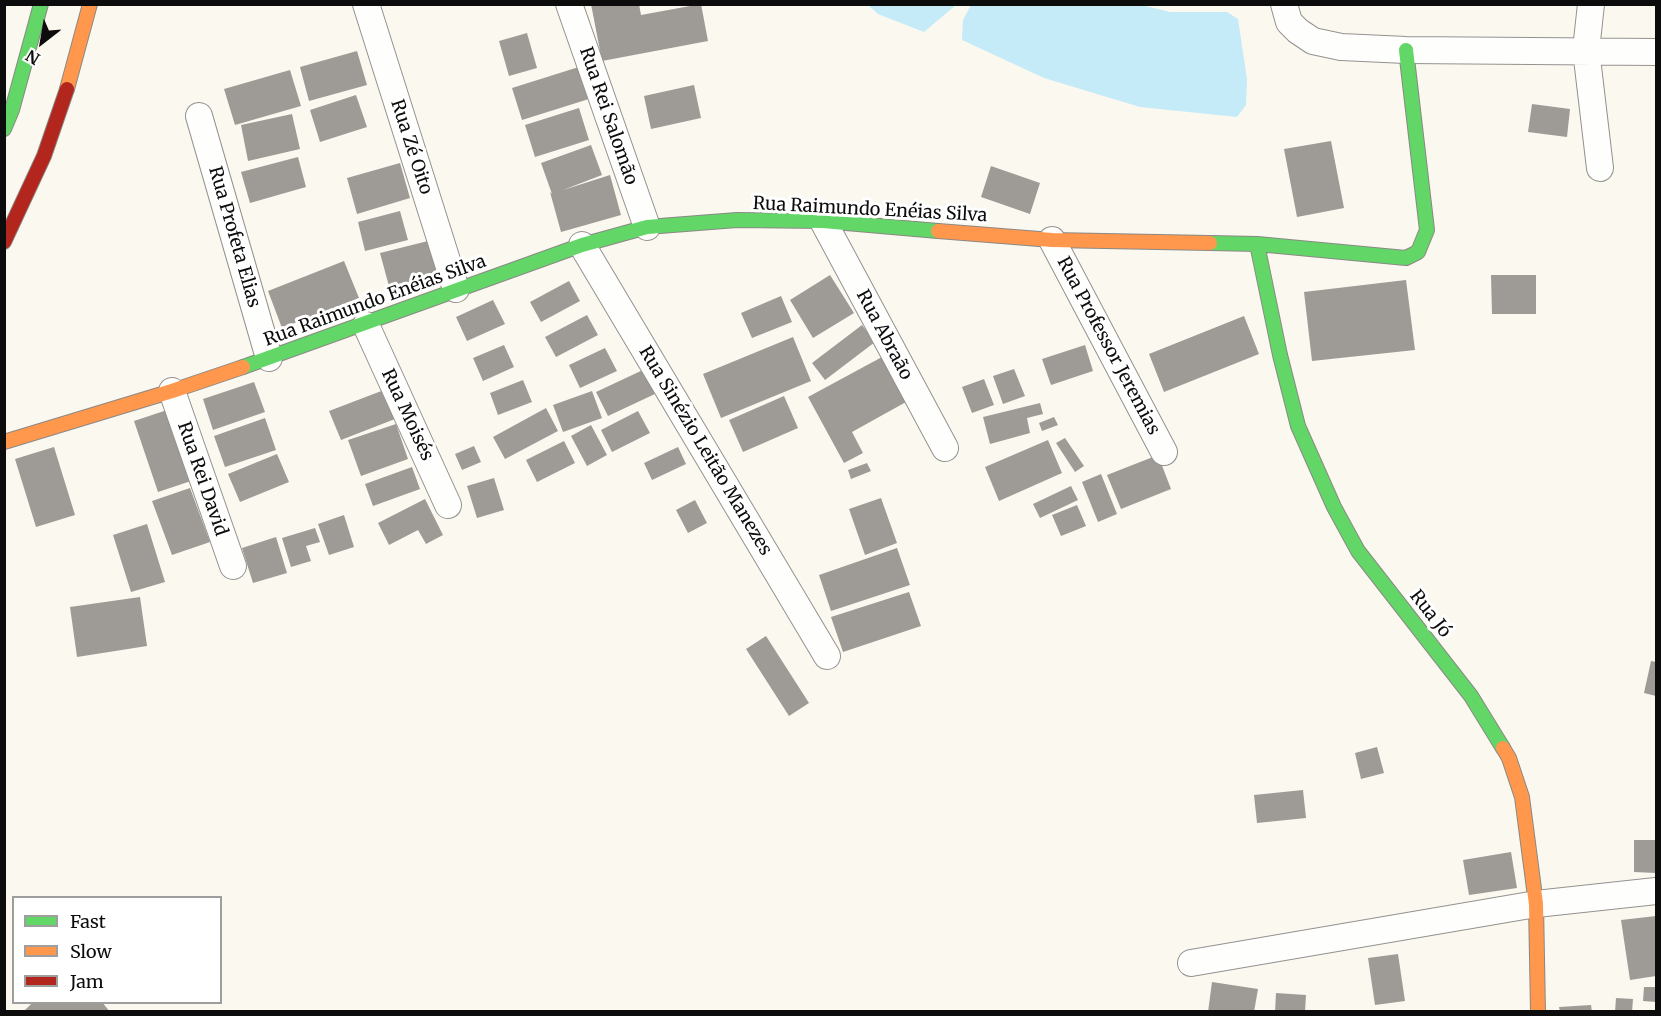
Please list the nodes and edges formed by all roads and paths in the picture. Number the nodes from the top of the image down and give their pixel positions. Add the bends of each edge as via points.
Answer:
1 (41, 4) edge
2 (90, 4) edge
3 (366, 4) edge
4 (570, 4) edge
5 (1284, 4) edge
6 (1591, 4) edge
7 (1406, 50) junction
8 (1586, 50) junction
9 (1656, 52) edge
10 (198, 116) dead end
11 (4, 129) edge
12 (1600, 168) dead end
13 (823, 221) junction
14 (647, 228) junction
15 (1052, 240) junction
16 (4, 242) edge
17 (1257, 244) junction
18 (582, 245) junction
19 (456, 289) junction
20 (366, 325) junction
21 (269, 358) junction
22 (172, 391) junction
23 (4, 442) edge
24 (945, 448) dead end
25 (1164, 452) dead end
26 (448, 505) dead end
27 (233, 566) dead end
28 (827, 656) dead end
29 (1656, 891) edge
30 (1536, 904) junction
31 (1191, 963) dead end
32 (1538, 1011) edge

1 - 11 street
2 - 16 street via 48,150
3 - 19 street, Rua Zé Oito
4 - 14 street, Rua Rei Salomão
5 - 7 street via 1289,22 1313,41 1341,47
6 - 8 street
7 - 8 street
7 - 17 street, Rua Raimundo Enéias Silva via 1427,230 1418,252 1406,258
8 - 9 street
8 - 12 street
10 - 21 street, Rua Profeta Elias
13 - 14 street, Rua Raimundo Enéias Silva via 737,220
13 - 15 street, Rua Raimundo Enéias Silva
13 - 24 street, Rua Abraão
14 - 18 street, Rua Raimundo Enéias Silva
15 - 17 street, Rua Raimundo Enéias Silva
15 - 25 street, Rua Professor Jeremias
17 - 30 street, Rua Jó via 1298,426 1358,552 1471,696 1509,758 1522,797
18 - 19 street, Rua Raimundo Enéias Silva
18 - 28 street, Rua Sinézio Leitão Manezes
19 - 20 street, Rua Raimundo Enéias Silva
20 - 21 street, Rua Raimundo Enéias Silva
20 - 26 street, Rua Moisés
21 - 22 street, Rua Raimundo Enéias Silva
22 - 23 street, Rua Raimundo Enéias Silva
22 - 27 street, Rua Rei David
29 - 30 street
30 - 31 street
30 - 32 street, Rua Jó

